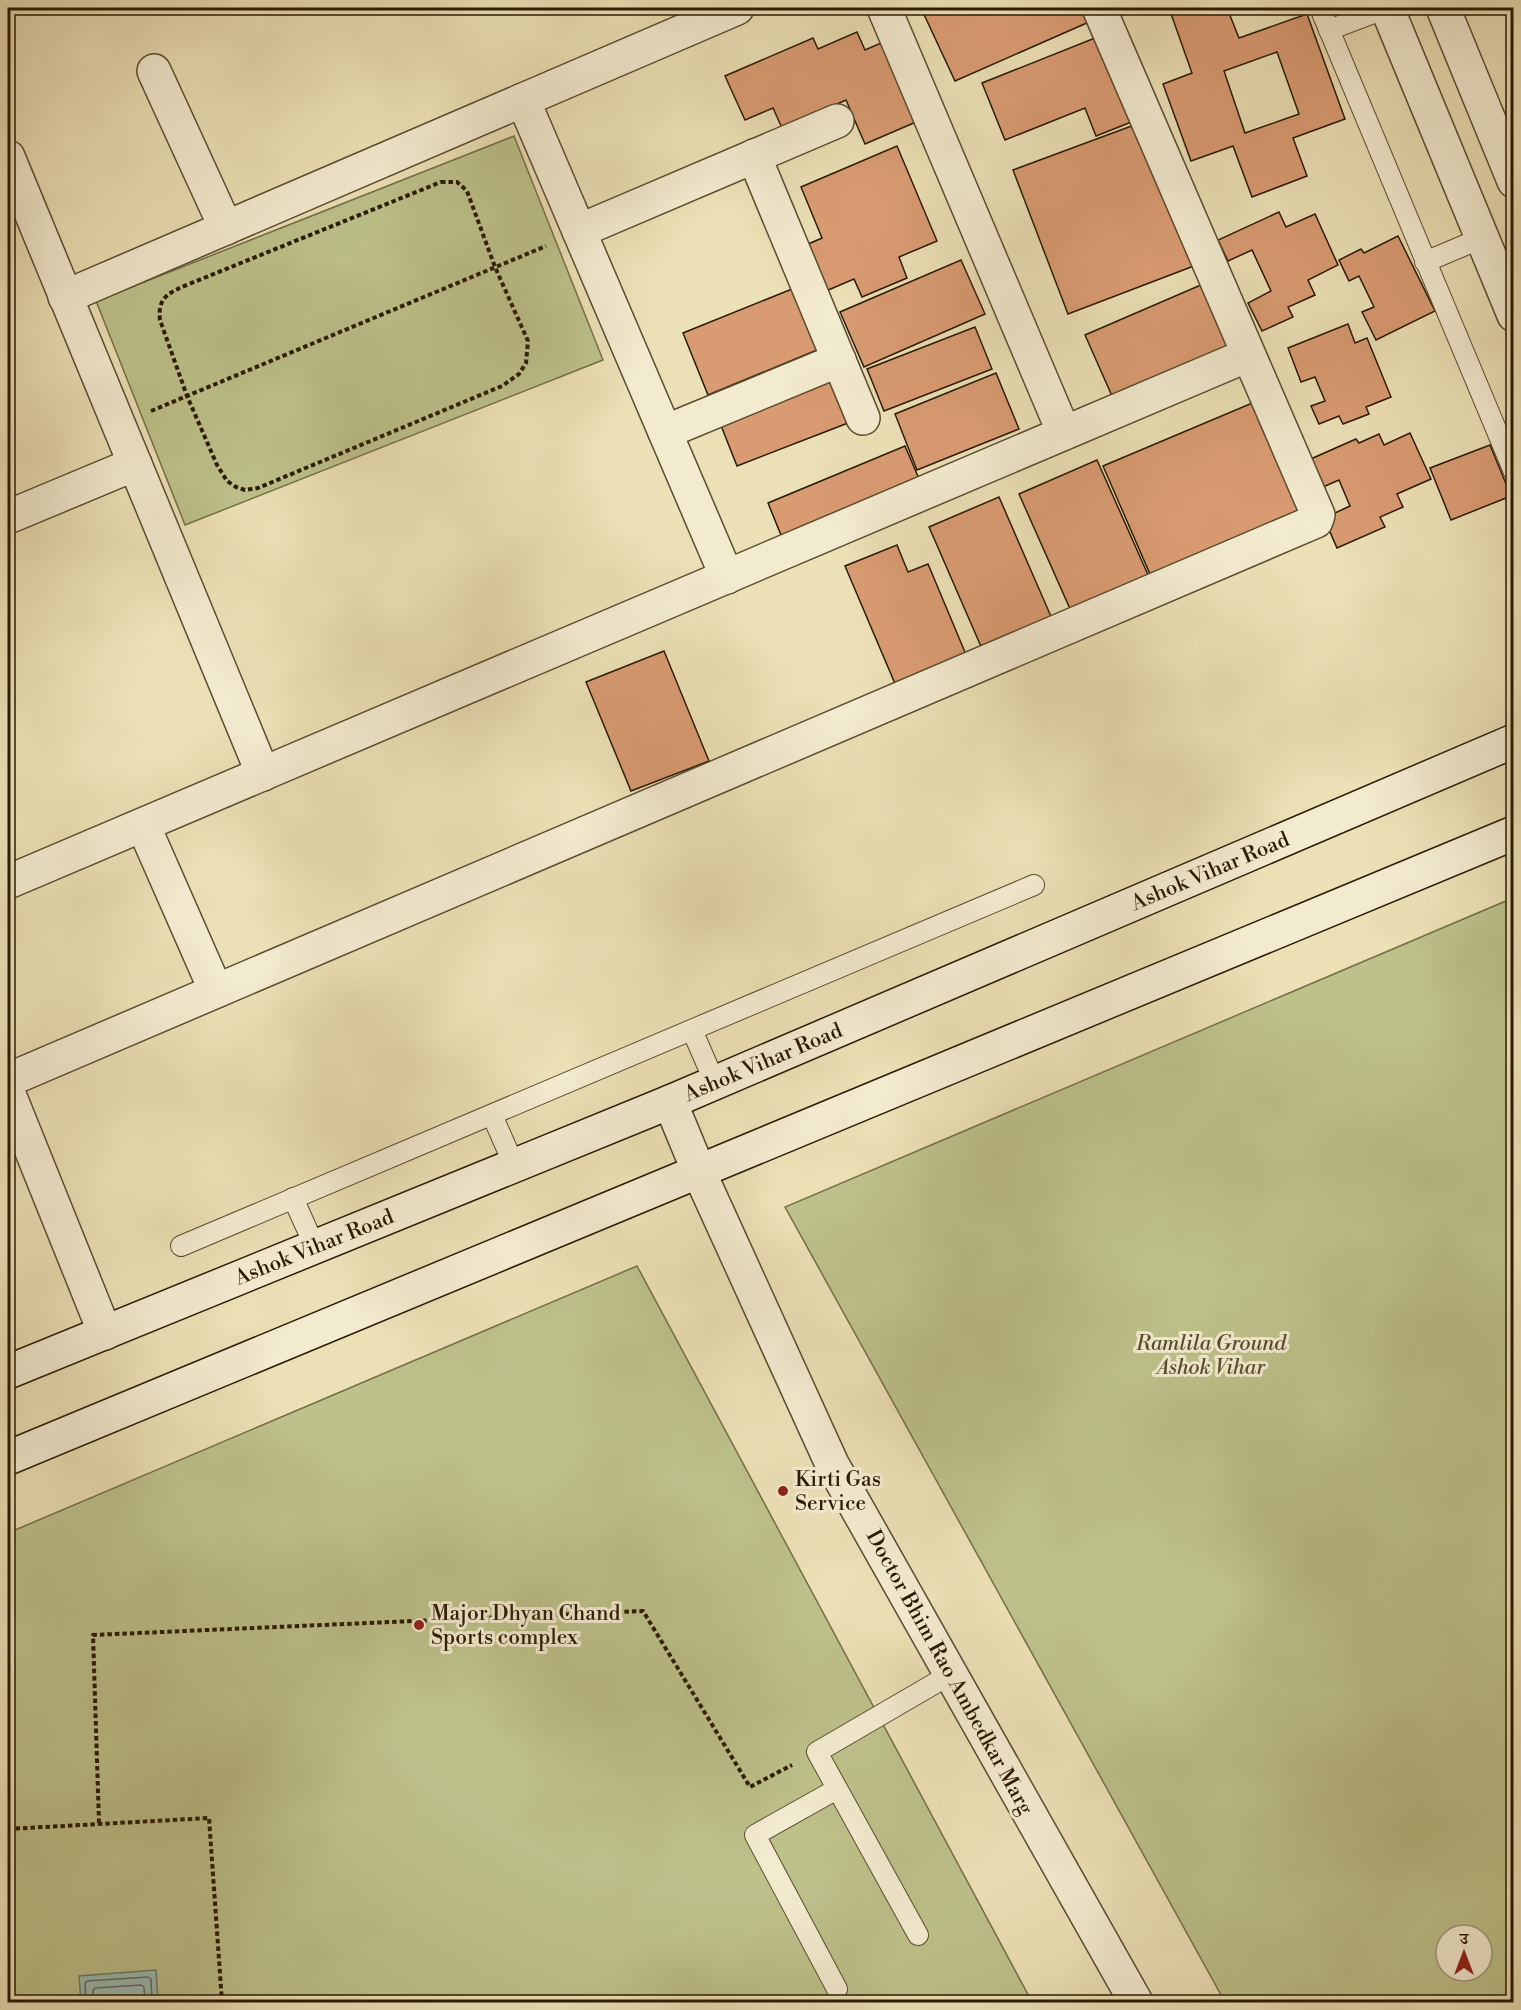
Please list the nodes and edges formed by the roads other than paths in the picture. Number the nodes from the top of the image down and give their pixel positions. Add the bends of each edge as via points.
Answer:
1 (736, 8) edge
2 (884, 8) edge
3 (1099, 8) edge
4 (1320, 8) edge
5 (1387, 8) edge
6 (1443, 8) edge
7 (680, 19) edge
8 (1329, 30) junction
9 (154, 71) dead end
10 (523, 100) junction
11 (837, 121) dead end
12 (754, 156) junction
13 (8, 157) edge
14 (1514, 181) edge
15 (226, 228) junction
16 (579, 231) junction
17 (1482, 238) junction
18 (1425, 262) junction
19 (65, 297) junction
20 (1514, 315) edge
21 (1248, 355) junction
22 (839, 360) junction
23 (863, 418) dead end
24 (665, 432) junction
25 (1064, 434) junction
26 (135, 464) junction
27 (1512, 465) edge
28 (8, 517) edge
29 (727, 577) junction
30 (1514, 741) edge
31 (263, 774) junction
32 (143, 825) junction
33 (1514, 833) edge
34 (8, 882) edge
35 (1034, 885) dead end
36 (216, 991) junction
37 (692, 1030) junction
38 (8, 1080) edge
39 (714, 1083) junction
40 (8, 1092) edge
41 (670, 1102) junction
42 (492, 1115) junction
43 (514, 1165) junction
44 (699, 1172) junction
45 (293, 1198) junction
46 (181, 1246) dead end
47 (315, 1247) junction
48 (105, 1333) junction
49 (8, 1372) edge
50 (8, 1458) edge
51 (951, 1674) junction
52 (837, 1789) junction
53 (918, 1935) dead end
54 (837, 1989) dead end
55 (1136, 2002) edge

1 - 7 street
2 - 25 street
3 - 21 street
4 - 8 lane
5 - 8 lane
5 - 17 street
6 - 14 street
7 - 10 street
8 - 18 lane
9 - 15 street
10 - 15 street
10 - 16 street
11 - 12 street
12 - 16 street
12 - 22 street
13 - 19 street
15 - 19 street
16 - 24 street
17 - 18 lane
17 - 20 street
18 - 27 lane
19 - 26 street
21 - 25 street
21 - 36 street via 1318,515 1316,521
22 - 23 street
22 - 24 street
24 - 29 street
25 - 29 street
26 - 28 street
26 - 31 street
29 - 31 street
30 - 39 street, Ashok Vihar Road
31 - 32 street
32 - 34 street
32 - 36 street
33 - 44 street
35 - 37 lane
36 - 38 street
37 - 39 lane
37 - 42 lane
39 - 41 street, Ashok Vihar Road
40 - 48 street
41 - 43 street, Ashok Vihar Road
41 - 44 street, Doctor Bhim Rao Ambedkar Marg
42 - 43 lane
42 - 45 lane
43 - 47 street, Ashok Vihar Road
44 - 50 street
44 - 51 street, Doctor Bhim Rao Ambedkar Marg via 832,1464
45 - 46 lane
45 - 47 lane
47 - 48 street, Ashok Vihar Road
48 - 49 street, Ashok Vihar Road
51 - 52 lane via 817,1752
51 - 55 street, Doctor Bhim Rao Ambedkar Marg
52 - 53 lane
52 - 54 lane via 755,1835

